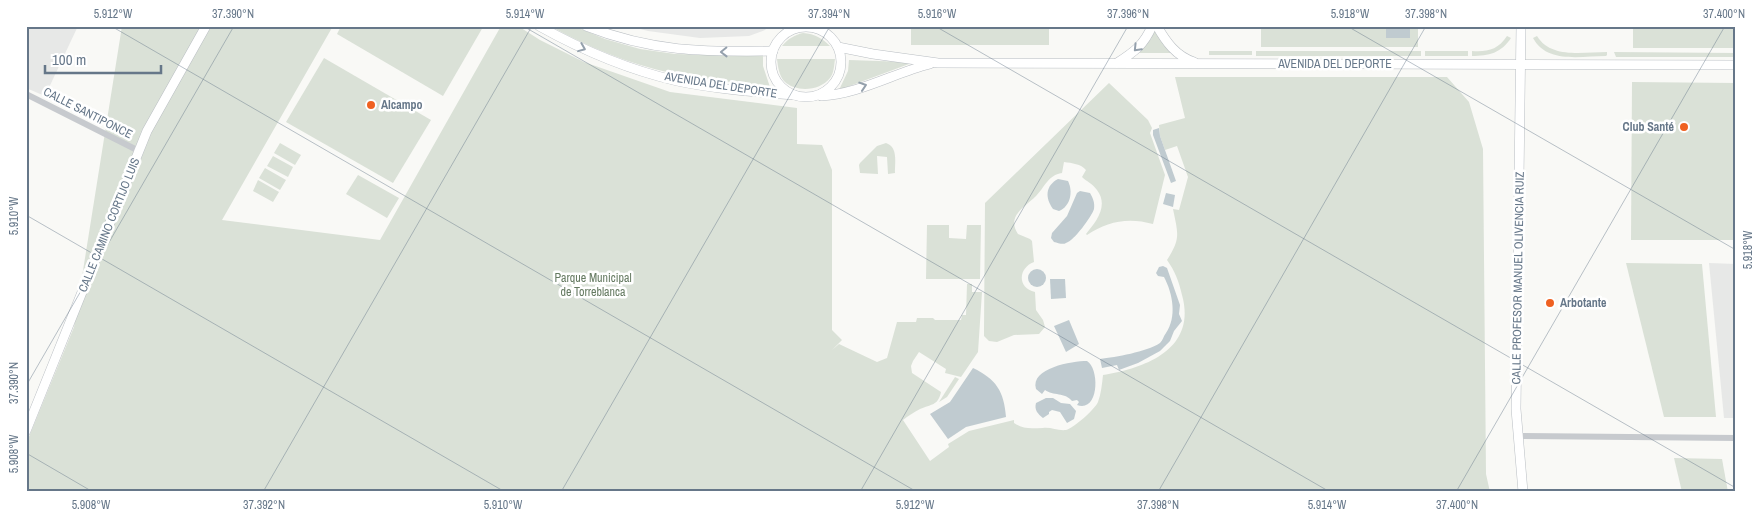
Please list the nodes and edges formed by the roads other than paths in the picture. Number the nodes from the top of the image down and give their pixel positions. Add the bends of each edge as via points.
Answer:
1 (206, 26) edge
2 (539, 26) edge
3 (586, 26) edge
4 (1152, 26) edge
5 (1157, 26) edge
6 (1521, 26) edge
7 (822, 29) edge
8 (788, 30) edge
9 (838, 47) junction
10 (773, 51) junction
11 (935, 62) junction
12 (1115, 64) junction
13 (1201, 64) junction
14 (1520, 65) junction
15 (1736, 66) edge
16 (26, 94) edge
17 (794, 96) junction
18 (816, 96) junction
19 (139, 151) junction
20 (26, 431) edge
21 (1518, 436) junction
22 (1736, 438) edge
23 (1523, 492) edge

1 - 19 street, CALLE CAMINO CORTIJO LUIS
2 -> 17 street, AVENIDA DEL DEPORTE via 619,63 677,81
10 -> 3 street via 675,50 640,44
4 -> 12 street via 1135,52
5 - 13 street via 1165,41 1183,58
6 - 14 street, CALLE PROFESOR MANUEL OLIVENCIA RUIZ
7 - 8 street via 804,27
7 - 9 street
8 - 10 street
9 - 11 street, AVENIDA DEL DEPORTE
9 - 18 street via 841,60 838,78 827,91
10 - 17 street via 771,62 777,82
11 - 12 street, AVENIDA DEL DEPORTE
18 -> 11 street, AVENIDA DEL DEPORTE via 837,95
12 - 13 street, AVENIDA DEL DEPORTE
13 - 14 street, AVENIDA DEL DEPORTE
14 - 15 street, AVENIDA DEL DEPORTE
14 - 21 street, CALLE PROFESOR MANUEL OLIVENCIA RUIZ
16 - 19 street, CALLE SANTIPONCE
17 - 18 street
19 - 20 street, CALLE CAMINO CORTIJO LUIS
21 - 22 street
21 - 23 street, CALLE PROFESOR MANUEL OLIVENCIA RUIZ

